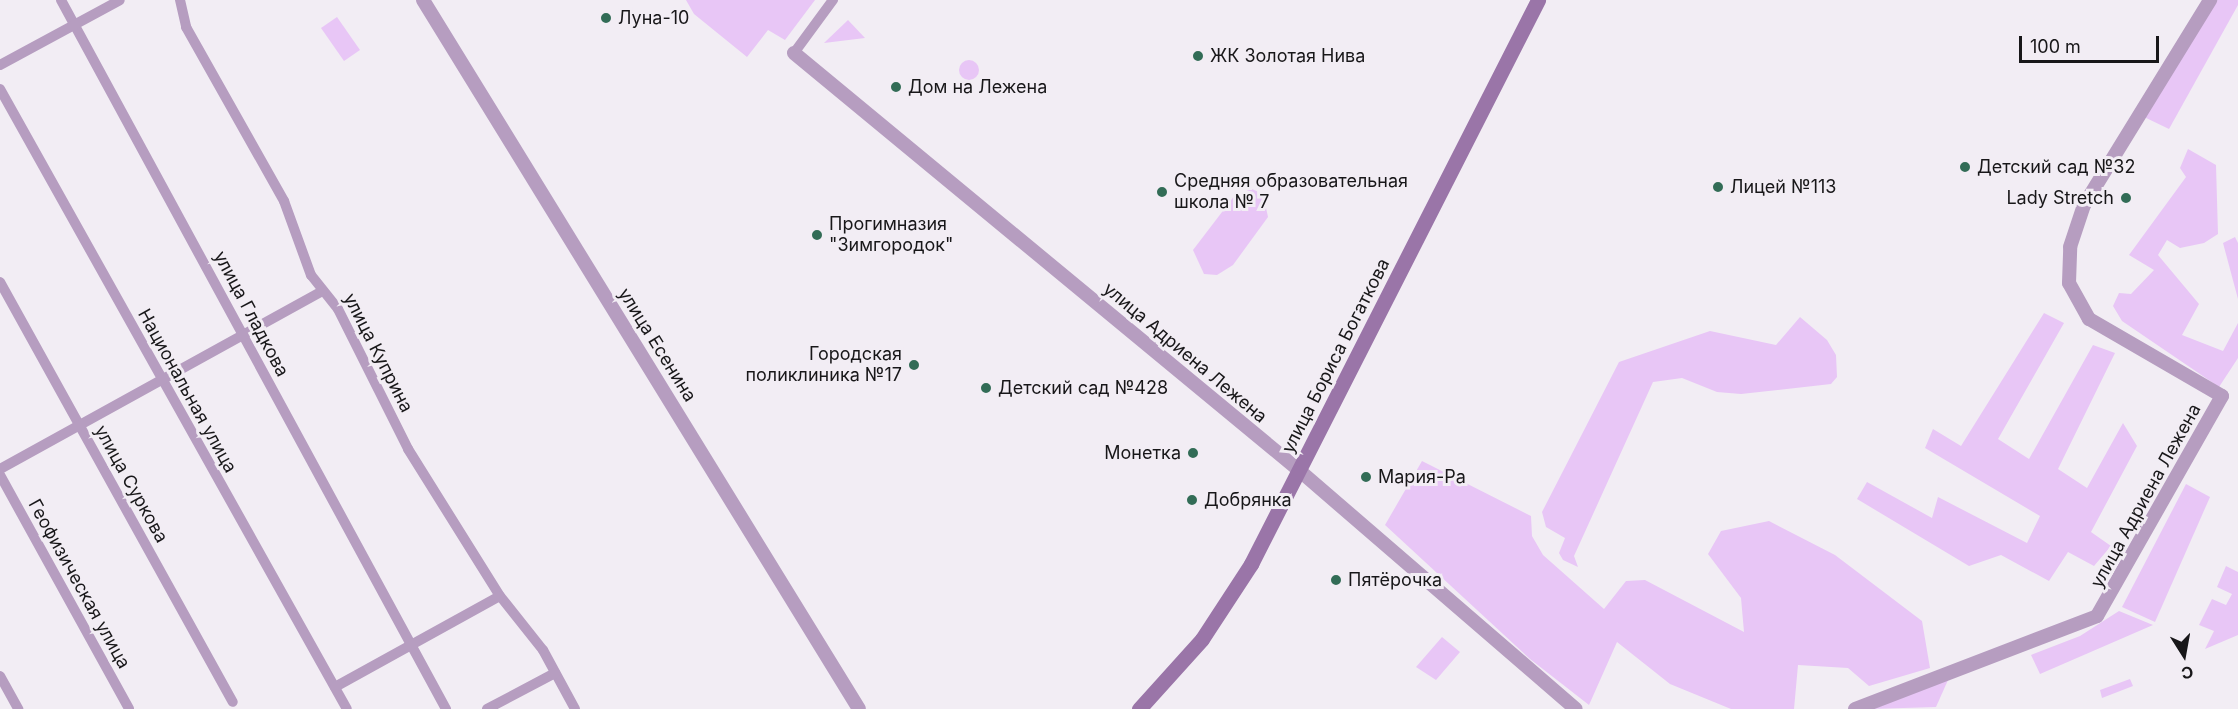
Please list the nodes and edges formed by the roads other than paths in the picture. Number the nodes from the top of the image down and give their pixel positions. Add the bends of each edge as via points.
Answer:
1 (61, 0) edge
2 (120, 0) edge
3 (180, 0) edge
4 (423, 0) edge
5 (832, 0) edge
6 (1538, 0) edge
7 (2210, 0) edge
8 (75, 25) junction
9 (794, 53) joint
10 (0, 64) edge
11 (0, 89) edge
12 (0, 282) edge
13 (321, 292) junction
14 (243, 334) junction
15 (162, 380) junction
16 (81, 426) junction
17 (0, 470) edge
18 (1300, 471) junction
19 (0, 475) edge
20 (500, 596) junction
21 (411, 644) junction
22 (555, 672) junction
23 (0, 676) edge
24 (335, 687) junction
25 (233, 702) dead end
26 (18, 709) edge
27 (129, 709) edge
28 (347, 709) edge
29 (446, 709) edge
30 (487, 709) edge
31 (575, 709) edge
32 (859, 709) edge
33 (1139, 709) edge
34 (1576, 709) edge
35 (1855, 709) edge

1 - 8 street, улица Гладкова
2 - 8 street
3 - 13 street, улица Куприна via 186,27 284,201
4 - 32 street, улица Есенина
5 - 9 street
6 - 18 main road, улица Бориса Богаткова
7 - 35 street, улица Адриена Лежена via 2084,205 2070,247 2069,283 2089,319 2222,396 2097,616
8 - 10 street
8 - 14 street, улица Гладкова
9 - 18 street, улица Адриена Лежена
11 - 15 street, Национальная улица
12 - 16 street, улица Суркова
13 - 14 street
13 - 20 street, улица Куприна via 338,309 408,449
14 - 15 street
14 - 21 street, улица Гладкова
15 - 16 street
15 - 24 street, Национальная улица
16 - 17 street
16 - 25 street, улица Суркова
18 - 33 main road, улица Бориса Богаткова via 1231,597 1195,648
18 - 34 street, улица Адриена Лежена
19 - 27 street, Геофизическая улица
20 - 21 street
20 - 22 street, улица Куприна
21 - 24 street
21 - 29 street, улица Гладкова
22 - 30 street
22 - 31 street, улица Куприна
23 - 26 street
24 - 28 street, Национальная улица

